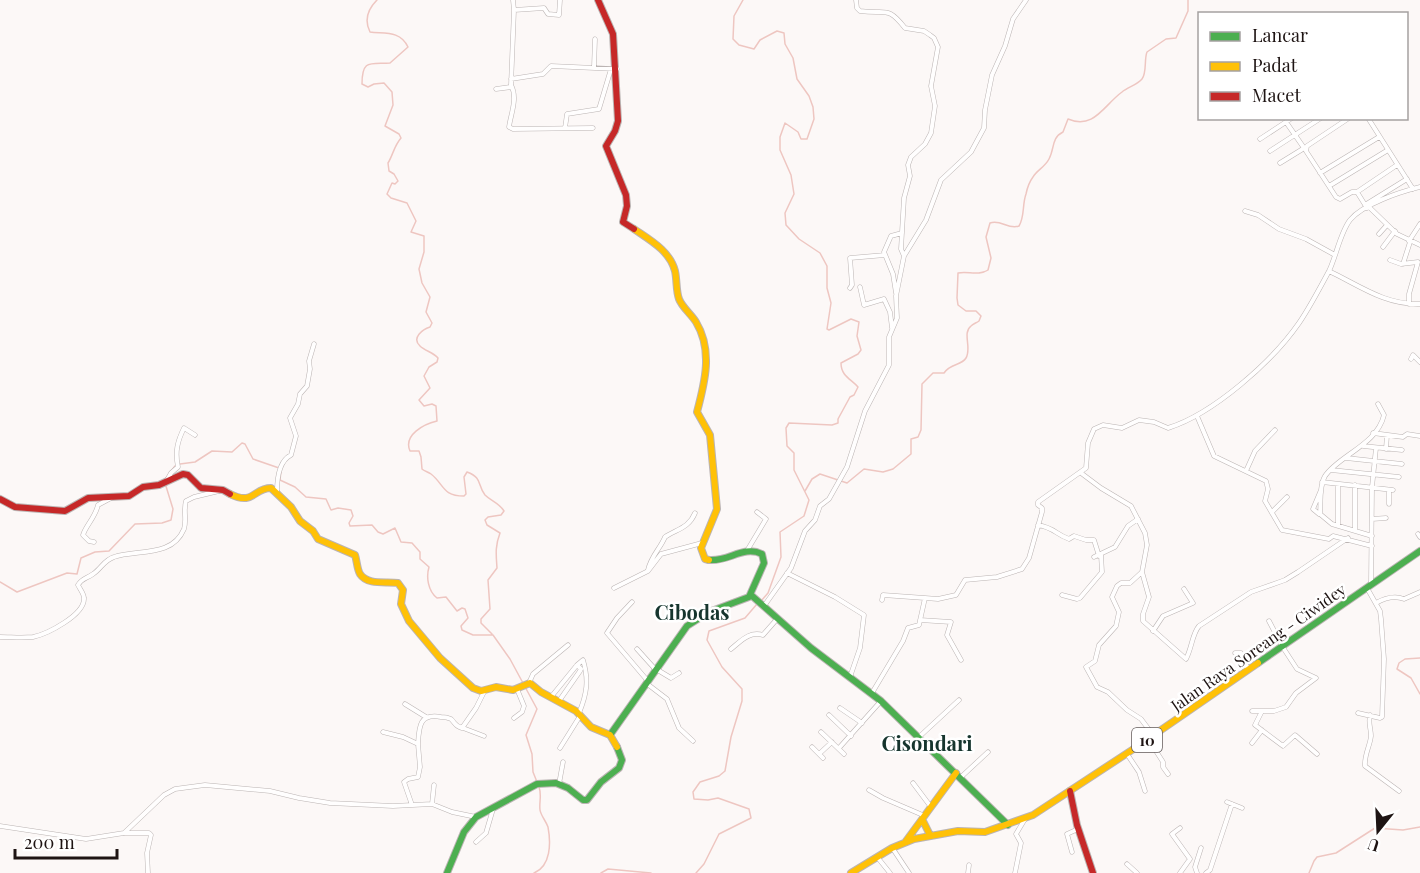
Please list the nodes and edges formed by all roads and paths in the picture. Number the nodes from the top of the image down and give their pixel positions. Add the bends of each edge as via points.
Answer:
1 (513, 0) edge
2 (560, 0) edge
3 (598, 0) edge
4 (856, 0) edge
5 (1026, 0) edge
6 (513, 10) junction
7 (595, 39) dead end
8 (594, 67) junction
9 (614, 69) junction
10 (511, 79) junction
11 (511, 87) junction
12 (496, 89) dead end
13 (1289, 120) edge
14 (1318, 120) edge
15 (1346, 120) edge
16 (1369, 120) edge
17 (1286, 122) junction
18 (565, 128) junction
19 (593, 128) dead end
20 (1295, 135) junction
21 (1379, 137) junction
22 (1260, 139) dead end
23 (1305, 147) junction
24 (1388, 150) junction
25 (1270, 151) dead end
26 (1280, 163) dead end
27 (1397, 165) junction
28 (1320, 173) junction
29 (1407, 179) junction
30 (1329, 186) junction
31 (1420, 187) edge
32 (1413, 189) junction
33 (1357, 192) junction
34 (1367, 207) junction
35 (1245, 211) dead end
36 (1420, 224) edge
37 (1387, 225) junction
38 (1395, 231) junction
39 (903, 233) junction
40 (1379, 234) dead end
41 (1410, 241) junction
42 (1420, 245) edge
43 (1383, 247) dead end
44 (885, 255) junction
45 (1335, 255) junction
46 (903, 256) junction
47 (1390, 260) dead end
48 (1403, 264) junction
49 (1329, 271) junction
50 (860, 287) dead end
51 (850, 288) dead end
52 (896, 296) junction
53 (1409, 304) junction
54 (1420, 304) edge
55 (892, 329) junction
56 (314, 344) dead end
57 (1411, 359) dead end
58 (1420, 362) edge
59 (1378, 404) dead end
60 (1197, 416) junction
61 (1275, 430) dead end
62 (1373, 433) junction
63 (195, 435) dead end
64 (1387, 435) junction
65 (1420, 436) edge
66 (1362, 446) junction
67 (1376, 448) junction
68 (1386, 449) junction
69 (1402, 450) dead end
70 (1346, 458) junction
71 (1375, 461) junction
72 (1402, 464) dead end
73 (1330, 470) junction
74 (1246, 471) junction
75 (1081, 472) junction
76 (1373, 475) junction
77 (1399, 477) dead end
78 (1322, 482) junction
79 (166, 483) junction
80 (1338, 484) junction
81 (1355, 485) junction
82 (1372, 487) junction
83 (1322, 489) junction
84 (223, 490) junction
85 (278, 492) junction
86 (111, 497) junction
87 (1287, 497) dead end
88 (0, 499) edge
89 (1389, 504) dead end
90 (758, 512) dead end
91 (1272, 512) junction
92 (695, 513) dead end
93 (1320, 514) junction
94 (1386, 518) dead end
95 (1138, 519) junction
96 (1372, 519) junction
97 (1038, 525) junction
98 (1338, 526) junction
99 (1355, 530) junction
100 (1372, 536) junction
101 (1348, 538) junction
102 (94, 542) dead end
103 (702, 543) junction
104 (1371, 546) junction
105 (748, 549) junction
106 (1420, 551) edge
107 (1098, 556) junction
108 (648, 571) junction
109 (1142, 572) junction
110 (791, 574) junction
111 (1369, 586) junction
112 (614, 588) dead end
113 (1184, 589) dead end
114 (1420, 592) edge
115 (1062, 595) dead end
116 (754, 597) junction
117 (925, 598) junction
118 (882, 600) dead end
119 (632, 602) dead end
120 (1376, 603) junction
121 (763, 606) junction
122 (777, 619) junction
123 (920, 620) junction
124 (1269, 621) dead end
125 (1153, 631) junction
126 (0, 637) edge
127 (568, 645) dead end
128 (1282, 646) junction
129 (637, 649) dead end
130 (731, 649) dead end
131 (1235, 653) dead end
132 (961, 660) dead end
133 (577, 665) junction
134 (655, 669) junction
135 (1248, 669) junction
136 (679, 673) dead end
137 (850, 677) junction
138 (646, 681) junction
139 (528, 683) junction
140 (518, 689) junction
141 (485, 690) junction
142 (872, 693) junction
143 (551, 697) junction
144 (959, 700) dead end
145 (559, 701) junction
146 (881, 701) junction
147 (405, 704) dead end
148 (840, 708) dead end
149 (1252, 711) dead end
150 (1262, 711) junction
151 (1358, 713) dead end
152 (580, 714) junction
153 (829, 715) dead end
154 (1370, 715) junction
155 (426, 717) junction
156 (514, 718) dead end
157 (862, 723) junction
158 (462, 728) junction
159 (1262, 730) junction
160 (383, 732) dead end
161 (821, 732) dead end
162 (610, 735) junction
163 (484, 736) dead end
164 (850, 736) junction
165 (919, 737) junction
166 (1151, 737) junction
167 (693, 741) dead end
168 (832, 742) junction
169 (1252, 743) dead end
170 (418, 744) junction
171 (812, 747) dead end
172 (560, 748) dead end
173 (838, 748) junction
174 (988, 752) dead end
175 (844, 754) dead end
176 (1127, 754) junction
177 (1317, 754) dead end
178 (563, 762) dead end
179 (1168, 774) dead end
180 (958, 776) junction
181 (913, 783) dead end
182 (434, 784) dead end
183 (558, 785) junction
184 (869, 790) dead end
185 (1070, 791) junction
186 (1145, 791) dead end
187 (1399, 791) dead end
188 (432, 804) junction
189 (412, 805) junction
190 (932, 807) junction
191 (493, 808) junction
192 (1242, 808) dead end
193 (476, 817) junction
194 (924, 819) junction
195 (1025, 819) junction
196 (1008, 825) junction
197 (0, 826) edge
198 (1180, 828) dead end
199 (1078, 829) junction
200 (124, 833) junction
201 (930, 835) junction
202 (906, 841) junction
203 (476, 842) dead end
204 (892, 848) junction
205 (1201, 848) dead end
206 (1072, 852) dead end
207 (1198, 856) junction
208 (877, 857) junction
209 (1190, 859) junction
210 (1127, 864) dead end
211 (969, 865) dead end
212 (1133, 872) edge
213 (1183, 872) edge
214 (148, 873) edge
215 (447, 873) edge
216 (851, 873) edge
217 (890, 873) edge
218 (909, 873) edge
219 (968, 873) edge
220 (1015, 873) edge
221 (1093, 873) edge
222 (1197, 873) edge
223 (1206, 873) edge

1 - 6 street
2 - 6 street via 559,15 548,14 544,8
3 - 9 main road via 613,34
4 - 39 street via 860,11 885,12 894,15 905,28 924,31 938,48 931,86 935,106 931,133 909,162
5 - 46 street via 1013,18 992,75 984,128 978,142 941,180 926,220
6 - 10 street
7 - 8 street
8 - 9 street
8 - 10 street via 551,66 543,74
9 - 18 street via 599,110 567,114
9 - 103 main road via 617,124 606,146 625,192 623,222 668,256 675,270 679,299 699,327 705,344 706,378 697,412 710,435 717,504
10 - 11 street
11 - 12 street
11 - 18 street via 514,101 510,128
13 - 17 street
14 - 20 street
15 - 23 street
16 - 21 street
17 - 20 street
17 - 22 street
18 - 19 street
20 - 23 street
20 - 25 street
21 - 24 street
21 - 28 street
23 - 26 street
23 - 28 street
24 - 27 street
24 - 30 street
27 - 29 street
27 - 33 street
28 - 30 street
29 - 32 street
29 - 34 street
30 - 33 street via 1340,200
31 - 32 street
32 - 34 street
33 - 34 street
34 - 37 street
34 - 45 street via 1350,220
35 - 45 street
36 - 41 street
37 - 38 street
37 - 40 street
38 - 41 street
38 - 43 street
39 - 44 street via 891,236
39 - 46 street
41 - 42 street
41 - 48 street
44 - 51 street via 850,258
44 - 52 street
45 - 49 street
46 - 52 street
47 - 48 street
48 - 53 street via 1418,262
49 - 53 street via 1372,294
49 - 60 street via 1299,323 1268,360
50 - 55 street via 864,305 884,298
52 - 55 street via 897,314
53 - 54 street
55 - 110 street via 889,365 866,411 847,467 806,530
56 - 85 street via 307,388 300,394 290,418 296,438 291,455 284,458 281,466
57 - 58 street via 1413,355
59 - 62 street via 1383,418
60 - 74 street via 1212,454
60 - 75 street via 1168,428 1145,420 1122,428 1098,426 1088,443 1088,465
61 - 74 street via 1255,451
62 - 64 street
62 - 66 street
63 - 79 street via 184,428 176,451 178,467
64 - 65 street
64 - 68 street
66 - 67 street
66 - 70 street
67 - 68 street
67 - 71 street
68 - 69 street
70 - 71 street
70 - 73 street
71 - 72 street
71 - 76 street
73 - 76 street
73 - 78 street
74 - 91 street via 1266,482 1265,501
75 - 95 street via 1131,506
75 - 97 street via 1038,502 1043,510
76 - 77 street
76 - 82 street
78 - 80 street
78 - 83 street
79 - 84 main road via 183,474 201,488
79 - 86 main road via 143,487 129,496
80 - 81 street
80 - 98 street
81 - 82 street
81 - 99 street
82 - 89 street via 1391,490
82 - 96 street
83 - 93 street
83 - 93 street via 1313,509
84 - 85 main road via 239,498 253,498 266,488
84 - 126 street via 186,501 185,526 174,542 149,552 107,559 82,579 78,585 83,602 63,623 36,636
85 - 141 main road via 318,539 355,555 363,577 398,583 403,590 402,607 419,634 473,688
86 - 88 main road via 88,498 65,511 15,507
86 - 102 street via 98,505 84,532
87 - 91 street
90 - 105 street via 766,519
91 - 101 street via 1284,531 1329,539
92 - 108 street via 686,527 664,537
93 - 98 street
94 - 96 street
95 - 107 street via 1128,526 1115,547
95 - 109 street via 1147,545
96 - 100 street
97 - 107 street via 1052,528 1069,539 1074,536 1094,540
97 - 117 street via 1022,569 997,577 965,580 957,594
98 - 99 street
99 - 100 street
100 - 104 street
101 - 104 street
101 - 125 street via 1285,580 1251,592 1196,628 1186,659
103 - 105 main road via 703,557 712,562
103 - 108 street via 661,554
104 - 111 street
105 - 116 main road via 762,554 764,563
106 - 111 main road, Jalan Raya Soreang - Ciwidey / 10
107 - 115 street via 1103,570 1080,598
108 - 112 street
109 - 125 street via 1149,597 1143,621
109 - 166 street via 1130,583 1117,586 1112,597 1119,612 1116,626 1100,645 1095,661 1086,667 1097,687 1141,719
110 - 121 street
110 - 137 street via 864,615 860,648
111 - 120 street
111 - 128 main road, Jalan Raya Soreang - Ciwidey / 10
113 - 125 street via 1193,603 1163,616
114 - 120 street
116 - 121 main road
116 - 134 main road via 696,619
117 - 118 street via 883,595
117 - 123 street
119 - 138 street via 607,633
120 - 154 street via 1384,659 1382,717
121 - 122 main road
122 - 130 street via 763,635 746,636
122 - 137 main road
123 - 132 street via 951,622 947,635
123 - 142 street via 918,627 908,628
124 - 128 street
127 - 139 street via 533,674
128 - 135 main road, Jalan Raya Soreang - Ciwidey / 10
128 - 150 street via 1297,669 1316,678 1296,693 1286,707
129 - 134 street
131 - 135 street via 1241,653
133 - 143 street
133 - 145 street via 581,670
133 - 152 street via 584,660 588,684
134 - 136 street via 671,678
134 - 138 main road
135 - 166 main road, Jalan Raya Soreang - Ciwidey / 10
137 - 142 main road
138 - 162 main road
138 - 167 street via 667,699 679,728
139 - 140 main road
139 - 143 main road
140 - 141 main road
140 - 156 street via 524,706
141 - 158 street
142 - 146 main road
143 - 145 main road
144 - 165 street
145 - 152 main road
146 - 157 street
146 - 165 main road
147 - 155 street
148 - 157 street
149 - 150 street
150 - 159 street via 1255,724
151 - 154 street
152 - 162 main road via 591,727
152 - 172 street
153 - 164 street
154 - 187 street via 1371,736 1365,766
155 - 158 street via 449,718
155 - 170 street via 420,725
157 - 164 street
158 - 163 street
159 - 169 street
159 - 177 street via 1283,746 1295,735
160 - 170 street
161 - 168 street
162 - 183 main road via 622,760 619,768 586,801 570,788
164 - 173 street
165 - 180 main road
166 - 176 main road, Jalan Raya Soreang - Ciwidey / 10
166 - 179 street
168 - 171 street via 821,756
168 - 173 street
170 - 189 street via 418,777 404,782
173 - 175 street
174 - 180 street
176 - 185 main road, Jalan Raya Soreang - Ciwidey / 10
176 - 186 street
178 - 183 street
180 - 190 main road
180 - 196 main road
181 - 190 street
182 - 188 street
183 - 191 main road via 539,783
184 - 194 street
185 - 195 main road, Jalan Raya Soreang - Ciwidey / 10
185 - 199 main road
188 - 189 street
188 - 193 street
189 - 200 street via 330,803 250,788 189,787 164,795
190 - 194 main road
191 - 193 main road
191 - 203 street via 486,833
192 - 223 street via 1230,803
193 - 215 main road via 464,832
194 - 201 main road
194 - 202 main road
195 - 196 main road, Jalan Raya Soreang - Ciwidey / 10
195 - 220 street via 1016,834 1021,843
196 - 201 main road, Jalan Raya Soreang - Ciwidey / 10 via 985,832
197 - 200 street via 86,838
198 - 209 street via 1172,834
199 - 206 street via 1066,834
199 - 221 main road
200 - 214 street via 150,834
201 - 202 main road, Jalan Raya Soreang - Ciwidey / 10
202 - 204 main road, Jalan Raya Soreang - Ciwidey / 10
204 - 208 main road, Jalan Raya Soreang - Ciwidey / 10
204 - 218 street
205 - 207 street
207 - 209 street
207 - 222 street
208 - 216 main road, Jalan Raya Soreang - Ciwidey / 10
208 - 217 street
209 - 213 street
210 - 212 street
211 - 219 street

